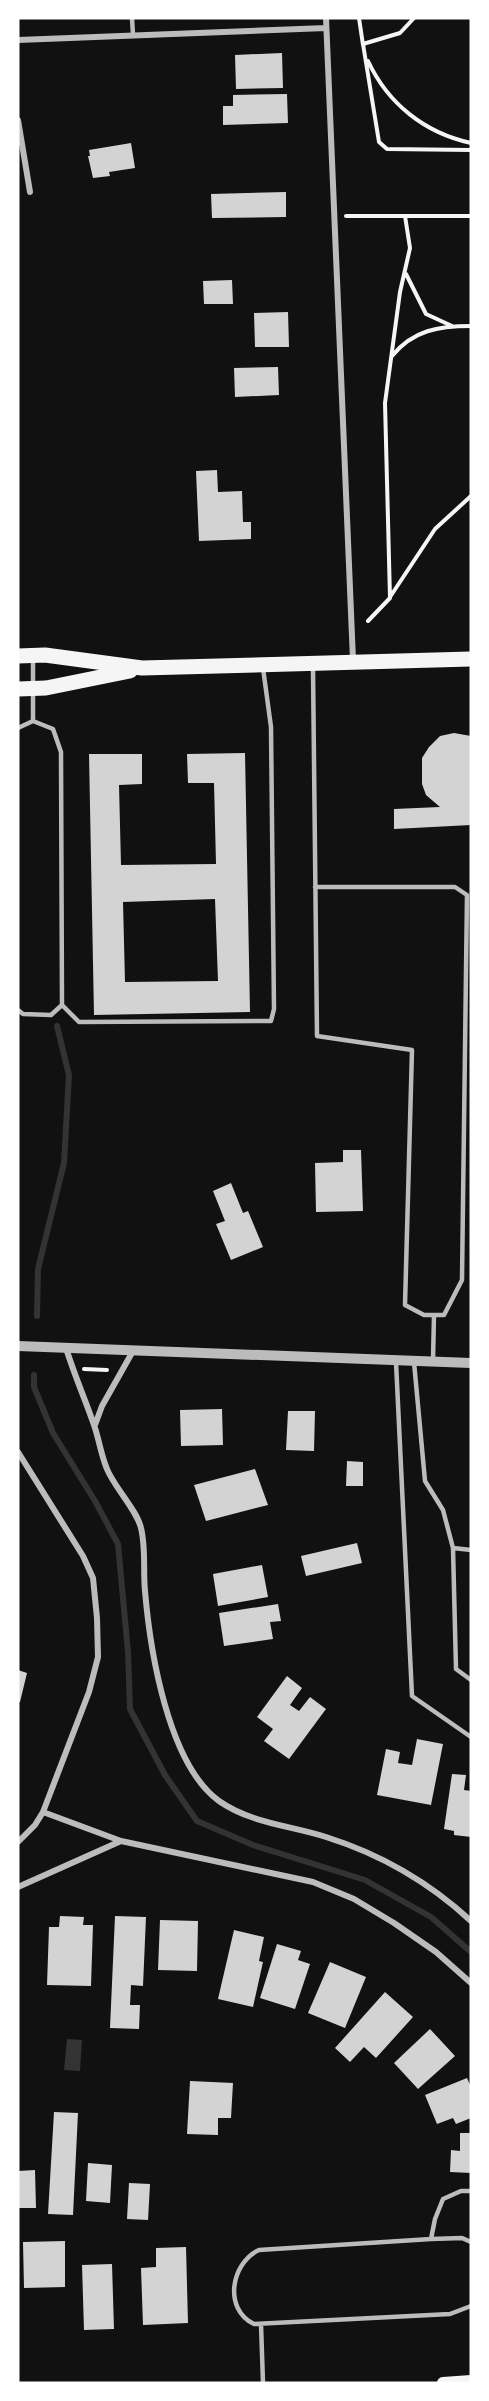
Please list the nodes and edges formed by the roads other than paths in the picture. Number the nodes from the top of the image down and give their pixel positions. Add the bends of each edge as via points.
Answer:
1 (132, 18) edge
2 (326, 18) edge
3 (327, 28) junction
4 (133, 35) junction
5 (18, 40) edge
6 (18, 120) edge
7 (30, 192) dead end
8 (25, 656) edge
9 (471, 659) edge
10 (353, 664) junction
11 (313, 665) junction
12 (263, 666) junction
13 (142, 668) junction
14 (26, 688) edge
15 (33, 721) junction
16 (18, 728) edge
17 (315, 887) junction
18 (62, 1005) junction
19 (18, 1011) edge
20 (434, 1315) junction
21 (18, 1346) edge
22 (66, 1348) junction
23 (133, 1351) junction
24 (396, 1362) junction
25 (414, 1362) junction
26 (433, 1362) junction
27 (471, 1363) edge
28 (94, 1426) junction
29 (18, 1452) edge
30 (453, 1548) junction
31 (471, 1550) edge
32 (471, 1680) edge
33 (471, 1737) edge
34 (43, 1812) junction
35 (121, 1841) junction
36 (18, 1842) edge
37 (18, 1887) edge
38 (471, 1921) edge
39 (471, 1983) edge
40 (471, 2191) edge
41 (432, 2239) junction
42 (471, 2242) edge
43 (471, 2306) edge
44 (261, 2324) junction
45 (471, 2381) edge
46 (263, 2383) edge
47 (443, 2383) edge

1 - 4 lane
2 - 3 street
3 - 4 street
3 - 10 street
4 - 5 street
6 - 7 street
8 - 13 main road
8 - 14 lane
9 - 10 main road
10 - 11 main road
11 - 12 main road
11 - 17 lane
12 - 13 main road
12 - 18 lane via 271,727 271,1021 79,1022
13 - 14 main road via 46,688
14 - 15 lane
15 - 16 lane
15 - 18 lane via 53,729 62,752
17 - 20 lane via 317,1036 412,1050 405,1305 424,1315
17 - 20 lane via 455,887 467,895 462,1280 444,1315
18 - 19 lane via 51,1015
20 - 26 lane
21 - 22 street
22 - 23 street
22 - 28 street
23 - 24 street
23 - 28 street
24 - 25 street
24 - 33 lane via 412,1696
25 - 26 street
25 - 30 lane via 425,1481 443,1510
26 - 27 street
28 - 38 street via 107,1469 141,1526 145,1592 157,1672 176,1740 200,1782 219,1801 250,1816 327,1838 395,1866 453,1904
29 - 34 street via 86,1563 93,1578 97,1618 98,1658 89,1692
30 - 31 lane
30 - 32 lane via 456,1669
34 - 35 street
34 - 36 street
35 - 37 street
35 - 39 street via 313,1882 354,1899 436,1952
40 - 41 lane via 443,2199
41 - 42 lane via 462,2238
41 - 44 lane via 252,2253 239,2266 235,2300 246,2320
43 - 44 lane via 450,2314
44 - 46 lane
45 - 47 main road

